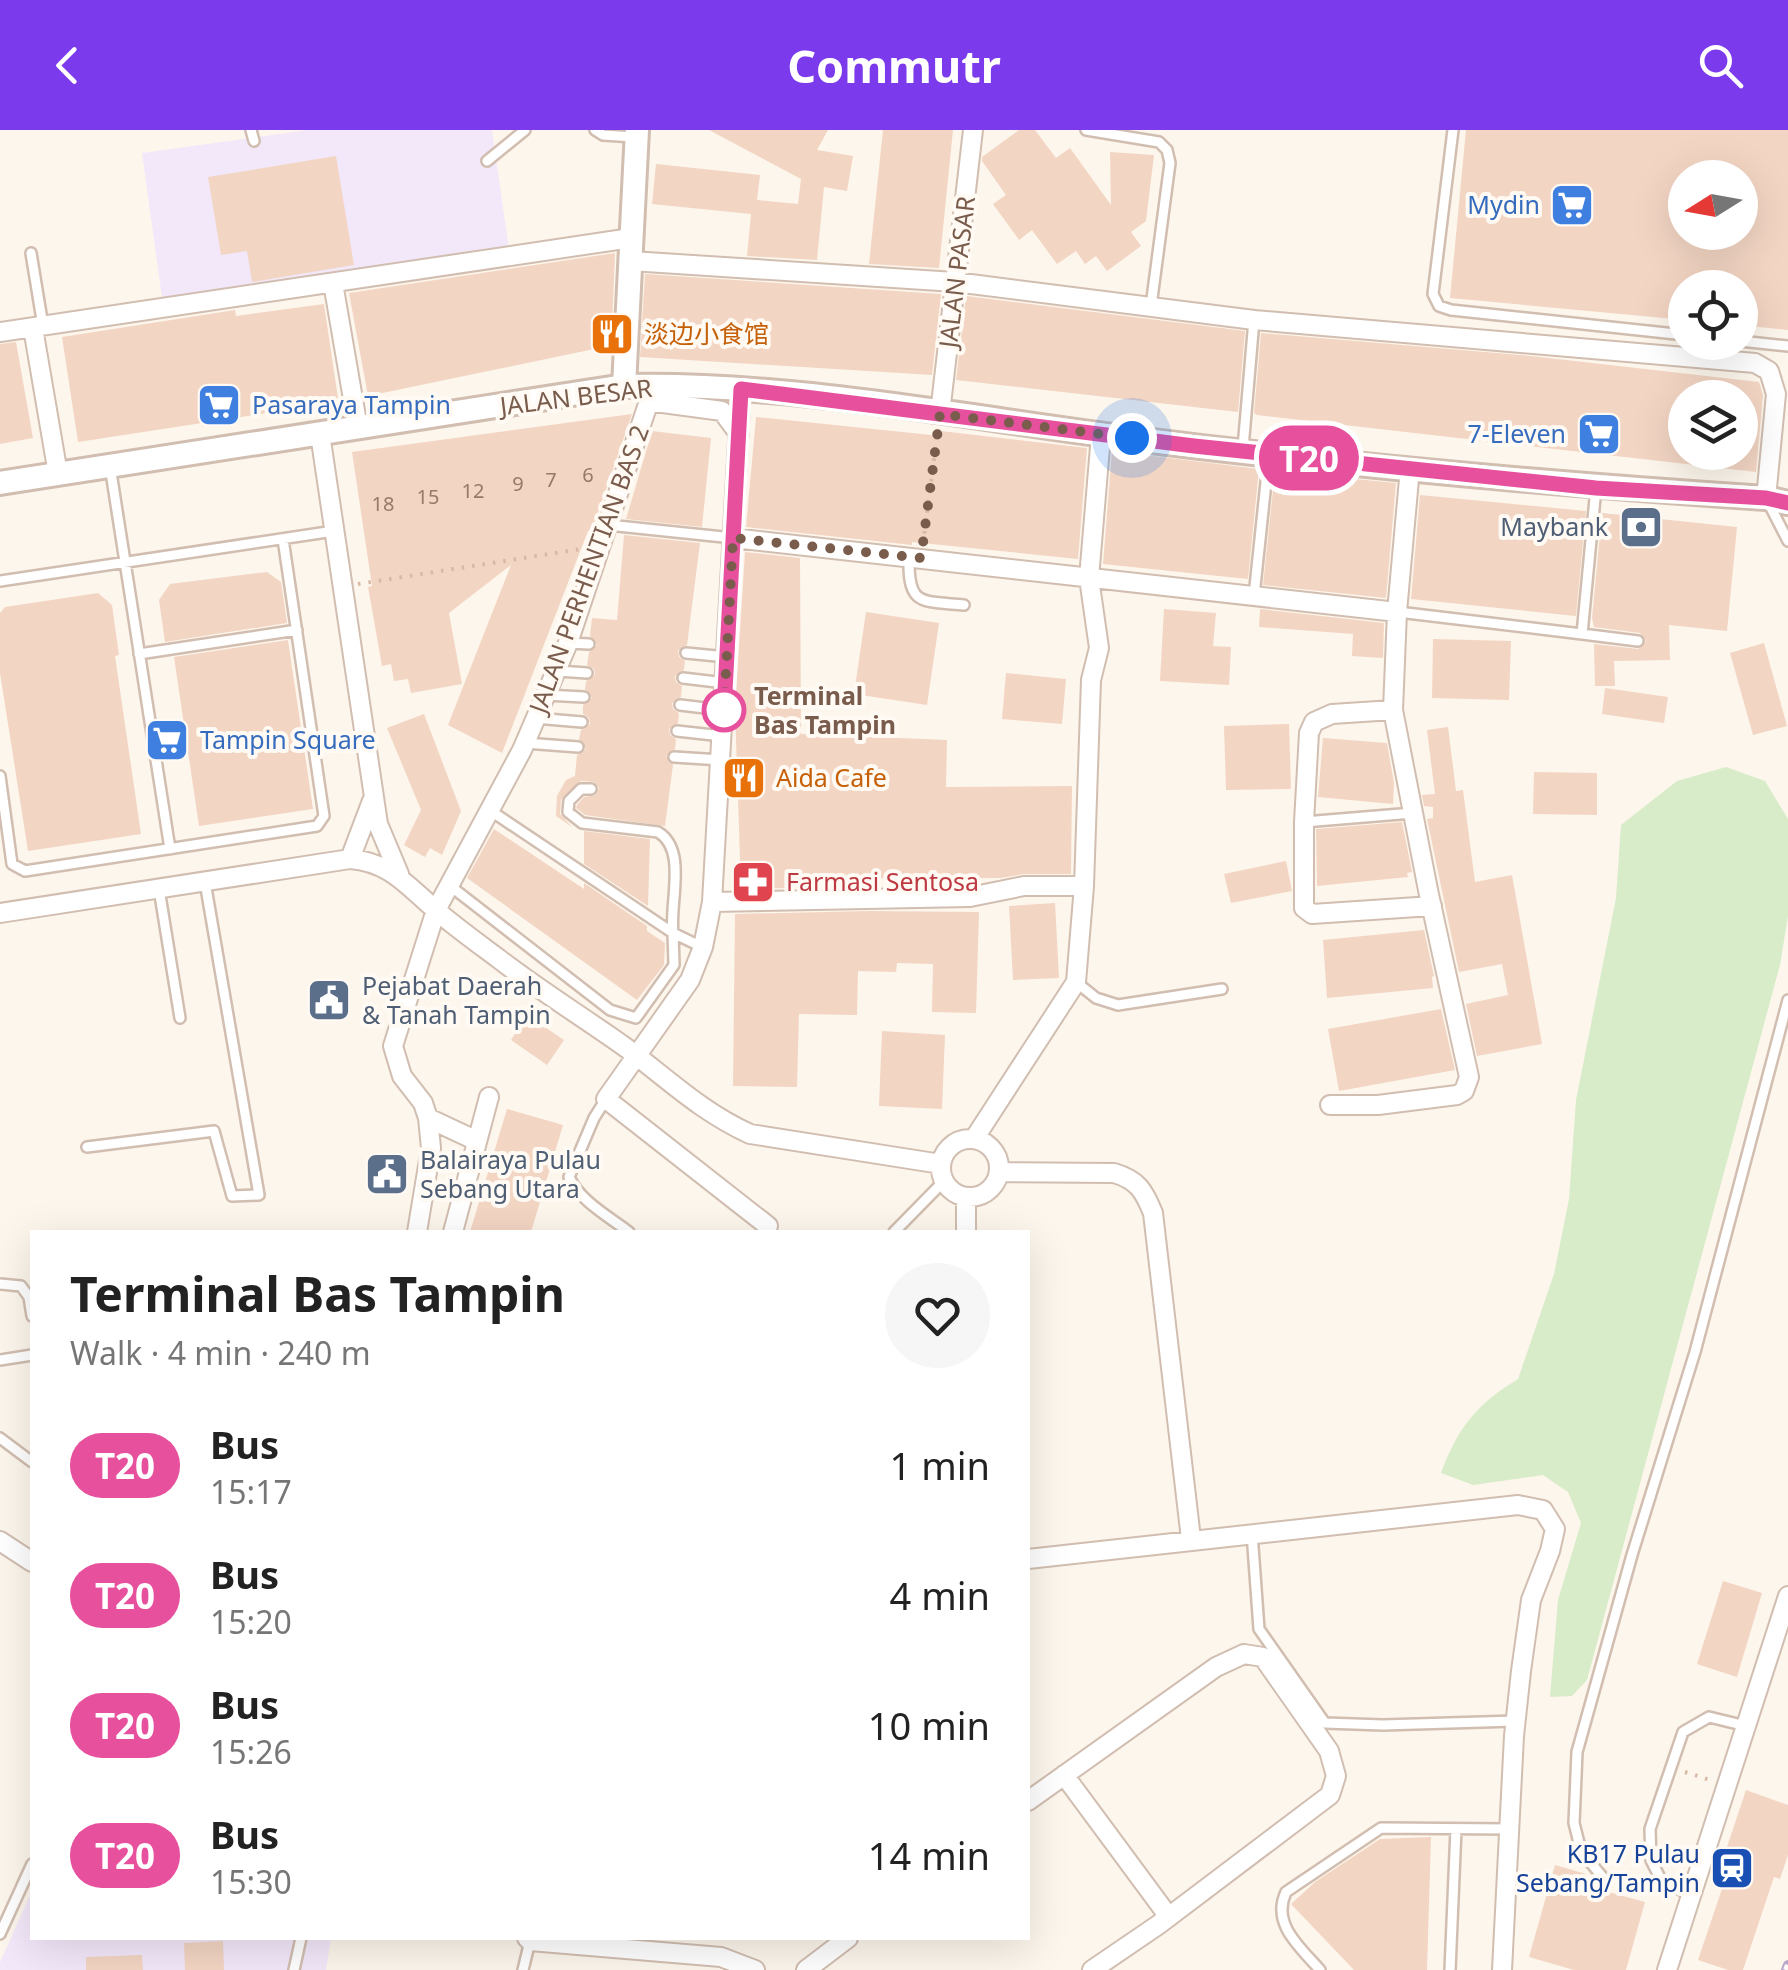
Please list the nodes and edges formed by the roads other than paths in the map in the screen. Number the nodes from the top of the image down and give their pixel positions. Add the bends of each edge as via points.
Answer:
1 (525, 130) edge
2 (595, 130) edge
3 (974, 130) edge
4 (1086, 130) edge
5 (1453, 130) edge
6 (637, 133) edge
7 (487, 162) dead end
8 (631, 249) junction
9 (31, 253) dead end
10 (955, 282) junction
11 (333, 283) junction
12 (1151, 306) junction
13 (1254, 320) junction
14 (38, 327) junction
15 (0, 332) edge
16 (1668, 333) edge
17 (1758, 343) edge
18 (1788, 346) edge
19 (624, 386) junction
20 (741, 389) junction
21 (651, 393) junction
22 (940, 414) junction
23 (358, 428) junction
24 (320, 434) junction
25 (739, 434) junction
26 (1101, 434) junction
27 (1242, 451) junction
28 (1269, 454) junction
29 (110, 466) junction
30 (1410, 468) junction
31 (58, 474) junction
32 (0, 483) edge
33 (1596, 488) junction
34 (1777, 500) edge
35 (608, 526) junction
36 (335, 531) junction
37 (733, 538) junction
38 (284, 539) junction
39 (1788, 541) edge
40 (915, 558) junction
41 (125, 562) junction
42 (1089, 578) junction
43 (0, 581) edge
44 (1254, 596) junction
45 (964, 604) dead end
46 (1397, 612) junction
47 (297, 630) junction
48 (1582, 634) junction
49 (1638, 640) dead end
50 (568, 643) junction
51 (589, 644) dead end
52 (686, 653) dead end
53 (140, 654) junction
54 (727, 656) junction
55 (556, 670) junction
56 (587, 673) dead end
57 (683, 678) dead end
58 (725, 683) junction
59 (545, 695) junction
60 (584, 698) dead end
61 (680, 705) dead end
62 (724, 710) junction
63 (1393, 710) junction
64 (535, 718) junction
65 (582, 722) dead end
66 (677, 731) dead end
67 (722, 736) junction
68 (525, 743) junction
69 (578, 748) dead end
70 (674, 756) dead end
71 (721, 760) junction
72 (0, 776) edge
73 (591, 789) dead end
74 (374, 791) junction
75 (488, 810) junction
76 (1413, 814) junction
77 (1304, 822) junction
78 (170, 849) junction
79 (350, 860) junction
80 (400, 876) junction
81 (205, 882) junction
82 (449, 885) junction
83 (1084, 886) junction
84 (159, 888) junction
85 (712, 902) junction
86 (1432, 906) junction
87 (436, 910) junction
88 (0, 913) edge
89 (673, 933) junction
90 (702, 947) junction
91 (1076, 982) junction
92 (1222, 989) dead end
93 (1788, 1000) edge
94 (180, 1018) dead end
95 (637, 1056) junction
96 (489, 1097) dead end
97 (606, 1099) junction
98 (1330, 1105) dead end
99 (428, 1118) junction
100 (974, 1139) junction
101 (477, 1141) junction
102 (87, 1147) dead end
103 (998, 1172) junction
104 (942, 1173) junction
105 (966, 1197) junction
106 (766, 1229) edge
107 (417, 1230) edge
108 (454, 1230) edge
109 (626, 1230) edge
110 (896, 1230) edge
111 (966, 1230) edge
112 (0, 1284) edge
113 (30, 1303) edge
114 (30, 1355) edge
115 (0, 1360) edge
116 (0, 1438) edge
117 (30, 1460) edge
118 (1252, 1533) junction
119 (1191, 1540) junction
120 (0, 1541) edge
121 (1030, 1559) edge
122 (30, 1561) edge
123 (1788, 1596) edge
124 (1516, 1721) junction
125 (1748, 1726) junction
126 (1064, 1775) junction
127 (1030, 1800) edge
128 (1456, 1829) junction
129 (1509, 1829) junction
130 (30, 1868) edge
131 (1605, 1880) dead end
132 (1691, 1896) junction
133 (1170, 1917) junction
134 (0, 1934) edge
135 (302, 1940) edge
136 (528, 1940) edge
137 (539, 1940) edge
138 (845, 1940) edge
139 (294, 1970) edge
140 (524, 1970) edge
141 (754, 1970) edge
142 (806, 1970) edge
143 (1092, 1970) edge
144 (1320, 1970) edge
145 (1450, 1970) edge
146 (1502, 1970) edge
147 (1667, 1970) edge

1 - 7 lane
2 - 6 lane via 604,136
3 - 10 street, JALAN PASAR
4 - 12 lane via 1159,142 1167,150
5 - 16 lane via 1433,294 1439,306
6 - 8 street
8 - 10 street
8 - 11 street
8 - 19 street
9 - 14 lane
10 - 12 street
10 - 22 street, JALAN PASAR
11 - 14 street
11 - 23 street
12 - 13 street
13 - 27 lane
13 - 34 street via 1756,363 1769,371 1776,394
14 - 15 street
14 - 31 street
17 - 18 lane
19 - 21 street, JALAN BESAR
19 - 23 street, JALAN BESAR
20 - 21 street, JALAN BESAR
20 - 22 street, JALAN BESAR
20 - 25 street
21 - 25 street via 722,411
21 - 35 street, JALAN PERHENTIAN BAS 2
22 - 26 street, JALAN BESAR
23 - 24 street, JALAN BESAR
24 - 29 street, JALAN BESAR
24 - 36 street
25 - 37 street
26 - 27 street, JALAN BESAR
26 - 42 street
27 - 28 street, JALAN BESAR
28 - 30 street, JALAN BESAR
28 - 44 lane
29 - 31 street, JALAN BESAR
29 - 41 lane
30 - 33 street, JALAN BESAR
30 - 46 street
31 - 32 street, JALAN BESAR
33 - 34 street, JALAN BESAR
33 - 48 lane
34 - 39 lane
35 - 37 lane
35 - 50 street, JALAN PERHENTIAN BAS 2
36 - 38 lane
36 - 74 street
37 - 40 street
37 - 54 street
38 - 41 lane
38 - 47 lane
40 - 42 street
40 - 45 lane via 908,583 914,597
41 - 43 lane
41 - 53 lane
42 - 44 street
42 - 83 street via 1099,648 1091,680
44 - 46 street
46 - 48 lane
46 - 63 street
47 - 53 lane
47 - 78 lane via 322,822
48 - 49 lane
50 - 51 lane
50 - 55 street, JALAN PERHENTIAN BAS 2
52 - 54 lane
53 - 78 lane
54 - 58 street
55 - 56 lane
55 - 59 street, JALAN PERHENTIAN BAS 2
57 - 58 lane
58 - 62 street
59 - 60 lane
59 - 64 street, JALAN PERHENTIAN BAS 2
61 - 62 lane
62 - 67 street
63 - 76 street
63 - 77 street via 1332,714 1314,722
64 - 65 lane
64 - 68 street, JALAN PERHENTIAN BAS 2
66 - 67 lane
67 - 71 street
68 - 69 lane
68 - 75 street, JALAN PERHENTIAN BAS 2
70 - 71 lane
71 - 85 street
72 - 78 lane via 17,869
73 - 89 lane via 569,801 568,812 582,823 658,832 668,839 674,854
74 - 79 street
74 - 80 street via 382,839
75 - 82 street, JALAN PERHENTIAN BAS 2
75 - 89 lane
76 - 77 lane
76 - 86 street
77 - 86 street via 1304,908 1312,914
79 - 80 street
79 - 81 street
80 - 87 street
81 - 84 street
81 - 102 lane via 259,1195 232,1196 214,1131
82 - 87 street, JALAN PERHENTIAN BAS 2
82 - 89 lane via 610,1010 636,1018 674,965
83 - 85 street via 1024,886 970,897
83 - 91 street
84 - 88 street
84 - 94 lane
85 - 90 street
86 - 98 street via 1469,1077 1464,1091
87 - 95 street
87 - 99 street, JALAN PERHENTIAN BAS 2 via 393,1046 402,1076
89 - 90 lane
90 - 95 street via 690,980
91 - 92 lane via 1118,1006
91 - 100 street
93 - 131 lane via 1696,1352 1577,1752 1574,1823 1581,1852
95 - 97 street
95 - 104 street via 692,1102 750,1134
96 - 101 street
97 - 106 street
97 - 109 lane via 569,1176 586,1200
99 - 101 street
99 - 107 street via 431,1148
100 - 103 street via 996,1154
100 - 104 street via 949,1147
101 - 108 street
103 - 105 street via 984,1194
103 - 119 street via 1114,1173 1142,1187 1153,1213
104 - 105 street via 950,1189
104 - 110 lane
105 - 111 street
112 - 113 lane via 21,1286
114 - 115 lane
116 - 117 lane
118 - 119 street
118 - 124 lane via 1259,1629 1325,1723
118 - 124 street via 1518,1505 1543,1510 1554,1530 1531,1600
119 - 121 street
120 - 122 street
123 - 125 street
124 - 129 street
125 - 132 street
125 - 132 lane via 1709,1716 1683,1732 1650,1829 1650,1860 1660,1878
126 - 127 street
126 - 133 street
126 - 133 street via 1216,1667 1244,1654 1262,1657 1329,1751 1336,1776 1330,1794
128 - 129 lane
128 - 144 lane via 1381,1828 1286,1892 1283,1923
128 - 145 lane
129 - 146 street
130 - 134 lane
132 - 147 street
133 - 143 street
135 - 139 lane
136 - 140 lane
137 - 141 street via 721,1957
138 - 142 street

